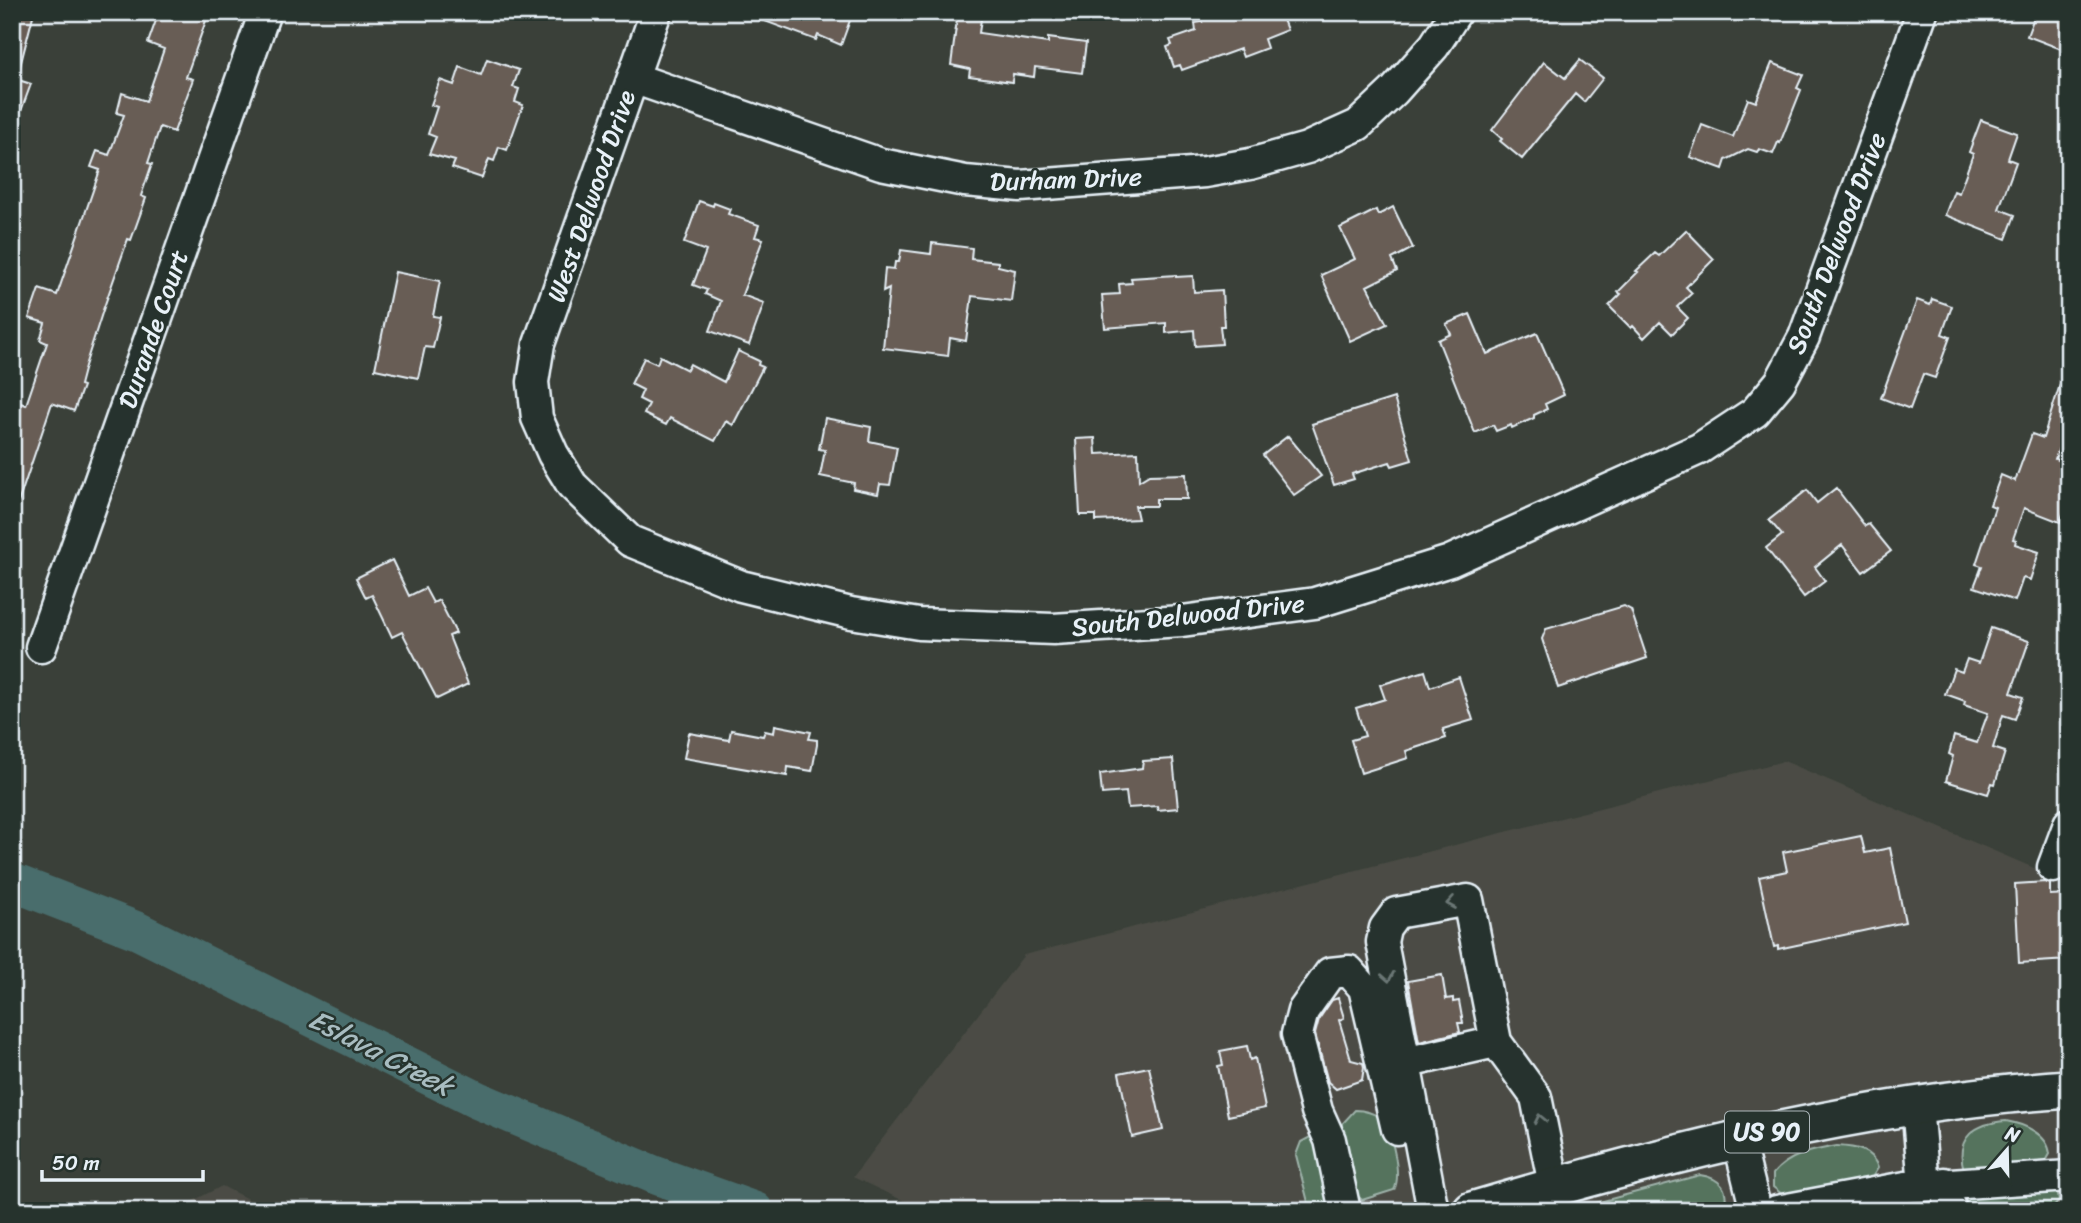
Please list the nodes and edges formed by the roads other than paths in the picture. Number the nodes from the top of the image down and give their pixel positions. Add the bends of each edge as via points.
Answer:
1 (265, 12) edge
2 (656, 12) edge
3 (1457, 12) edge
4 (1922, 12) edge
5 (633, 78) junction
6 (533, 382) joint
7 (41, 647) dead end
8 (2069, 824) edge
9 (2053, 867) dead end
10 (1496, 1042) junction
11 (1404, 1063) junction
12 (2069, 1089) edge
13 (1917, 1106) junction
14 (1738, 1139) junction
15 (2069, 1176) edge
16 (1554, 1185) junction
17 (1940, 1193) edge
18 (1491, 1208) edge
19 (1345, 1211) edge
20 (1416, 1211) edge
21 (1433, 1211) edge
22 (1756, 1211) edge
23 (1777, 1211) edge

1 - 7 street, Durande Court
2 - 5 street, West Delwood Drive
3 - 5 street, Durham Drive via 1434,46 1357,125 1307,148 1250,164 1178,174 1020,186 965,181 881,164
4 - 6 street, South Delwood Drive via 1804,337 1780,382 1755,412 1699,449 1450,561 1315,603 1182,621 1053,629 919,624 741,586 630,541 599,513 572,485 553,454 537,418
5 - 6 street, West Delwood Drive via 539,344
8 - 9 street
10 - 11 street
10 -> 11 street via 1468,900 1396,913 1382,942
16 -> 10 street via 1536,1097
11 - 21 street
12 - 13 main road, US 90
13 - 14 main road, US 90
13 - 17 street
14 - 16 main road, US 90
14 - 22 street
15 - 17 street
16 - 18 main road, US 90
17 - 23 street
19 - 20 street via 1330,1140 1317,1111 1297,1034 1303,1012 1329,974 1349,971 1364,988

